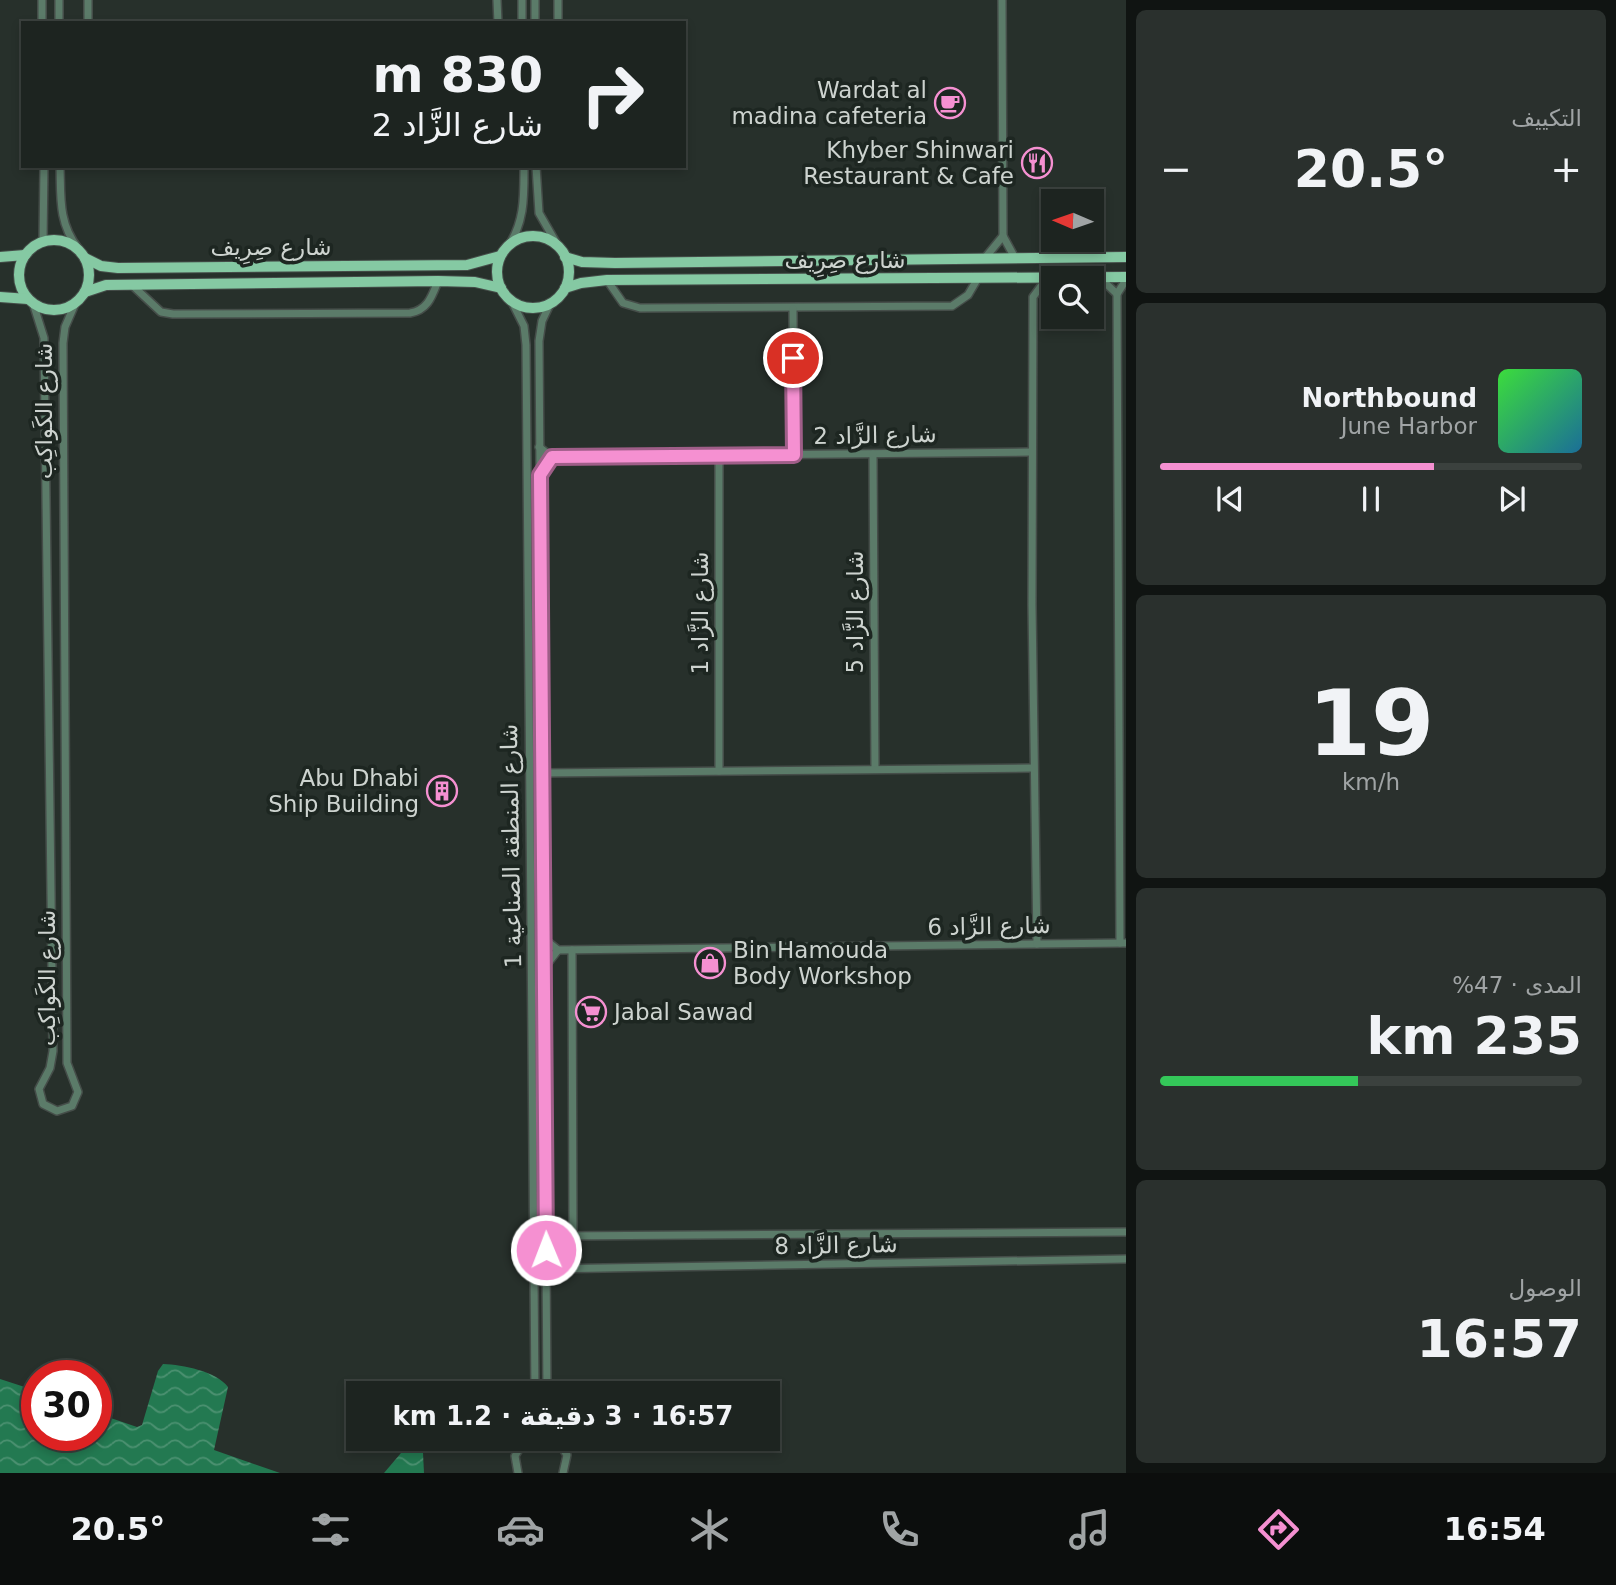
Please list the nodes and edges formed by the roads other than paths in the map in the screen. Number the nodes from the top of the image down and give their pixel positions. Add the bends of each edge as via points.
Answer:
1 (41, 0) edge
2 (59, 0) edge
3 (88, 0) edge
4 (497, 0) edge
5 (522, 0) edge
6 (535, 0) edge
7 (558, 0) edge
8 (1002, 0) edge
9 (59, 19) edge
10 (42, 21) edge
11 (88, 21) edge
12 (498, 21) edge
13 (523, 21) edge
14 (535, 21) edge
15 (558, 21) edge
16 (44, 168) edge
17 (61, 168) edge
18 (524, 168) edge
19 (538, 168) edge
20 (1003, 236) junction
21 (43, 241) junction
22 (558, 246) junction
23 (78, 248) junction
24 (504, 252) junction
25 (25, 256) junction
26 (0, 257) edge
27 (565, 257) junction
28 (1126, 257) edge
29 (85, 258) junction
30 (985, 258) junction
31 (1015, 258) junction
32 (1041, 277) edge
33 (1104, 277) edge
34 (978, 278) junction
35 (1017, 278) junction
36 (1126, 278) edge
37 (607, 280) junction
38 (438, 281) junction
39 (1104, 282) edge
40 (132, 284) junction
41 (1041, 284) edge
42 (500, 288) junction
43 (565, 288) junction
44 (85, 292) junction
45 (1117, 294) junction
46 (0, 297) edge
47 (1034, 297) junction
48 (30, 301) junction
49 (512, 302) junction
50 (75, 304) junction
51 (550, 304) junction
52 (793, 309) junction
53 (539, 447) junction
54 (1031, 452) junction
55 (873, 454) junction
56 (794, 455) junction
57 (719, 456) junction
58 (552, 457) junction
59 (540, 475) junction
60 (1122, 553) edge
61 (1123, 710) edge
62 (1033, 768) junction
63 (875, 769) junction
64 (719, 771) junction
65 (542, 773) junction
66 (543, 938) junction
67 (1123, 943) edge
68 (1037, 944) junction
69 (558, 950) junction
70 (572, 950) junction
71 (544, 968) junction
72 (546, 1224) junction
73 (1126, 1232) edge
74 (560, 1236) junction
75 (573, 1236) junction
76 (546, 1250) junction
77 (1126, 1259) edge
78 (546, 1269) junction
79 (535, 1381) edge
80 (547, 1381) edge
81 (518, 1451) edge
82 (564, 1451) edge
83 (519, 1473) edge
84 (563, 1473) edge

1 - 10 street
2 - 9 street
3 - 11 street
4 - 12 street
5 - 13 street
6 - 14 street
7 - 15 street
8 - 20 street
16 - 21 street
17 - 23 street via 61,213
18 - 24 street via 522,214
19 - 22 street via 539,213
20 - 30 street
20 - 31 street
21 - 23 main road via 61,240
21 - 25 main road
22 - 24 main road via 526,237
22 - 27 main road
23 - 29 main road
24 - 29 main road, شارع صِرِيف via 467,265 118,268
24 - 42 main road via 497,267
25 - 26 main road
25 - 48 main road via 20,282
27 - 30 main road, شارع صِرِيف via 615,263
27 - 43 main road
28 - 31 main road, شارع صِرِيف
29 - 44 main road via 90,279
30 - 31 main road, شارع صِرِيف
32 - 35 main road, شارع صِرِيف
33 - 36 main road, شارع صِرِيف
34 - 35 main road, شارع صِرِيف
34 - 37 main road, شارع صِرِيف
34 - 52 street via 968,295 951,306
35 - 47 street via 1027,283
36 - 45 street
37 - 43 main road, شارع صِرِيف
37 - 52 street via 623,303 640,308
38 - 40 main road, شارع صِرِيف
38 - 40 street via 431,300 410,313 173,314 161,312
38 - 42 main road, شارع صِرِيف
39 - 45 street
40 - 44 main road, شارع صِرِيف
41 - 47 street
42 - 49 main road
43 - 51 main road
44 - 50 main road
45 - 60 street
46 - 48 main road
47 - 54 street
48 - 50 main road via 54,311
48 - 50 street, شارع الكَواكِب via 44,338 52,1051 50,1068 39,1089 43,1104 57,1111 72,1106 78,1091 67,1063 63,369 63,335
49 - 51 main road via 531,308
49 - 79 street, شارع المنطقة الصناعية 1 via 524,326 526,345
51 - 53 street, شارع المنطقة الصناعية 1 via 539,341
52 - 56 street
53 - 58 street
53 - 59 street, شارع المنطقة الصناعية 1
54 - 55 street, شارع الزَّاد 2
54 - 62 street
55 - 56 street, شارع الزَّاد 2
55 - 63 street, شارع الزَّاد 5
56 - 57 street, شارع الزَّاد 2
57 - 58 street, شارع الزَّاد 2
57 - 64 street, شارع الزَّاد 1
58 - 59 street
59 - 65 street, شارع المنطقة الصناعية 1
60 - 61 street
61 - 67 street
62 - 63 street
62 - 68 street
63 - 64 street
64 - 65 street
65 - 66 street, شارع المنطقة الصناعية 1
66 - 69 street
66 - 71 street, شارع المنطقة الصناعية 1
67 - 68 street, شارع الزَّاد 6
68 - 70 street, شارع الزَّاد 6
69 - 70 street, شارع الزَّاد 6
69 - 71 street
70 - 75 street
71 - 72 street, شارع المنطقة الصناعية 1
72 - 74 street
72 - 76 street, شارع المنطقة الصناعية 1
73 - 75 street, شارع الزَّاد 8
74 - 75 street, شارع الزَّاد 8
74 - 76 street
76 - 78 street, شارع المنطقة الصناعية 1
77 - 78 street, شارع الزَّاد 8
78 - 80 street, شارع المنطقة الصناعية 1
81 - 83 street
82 - 84 street

